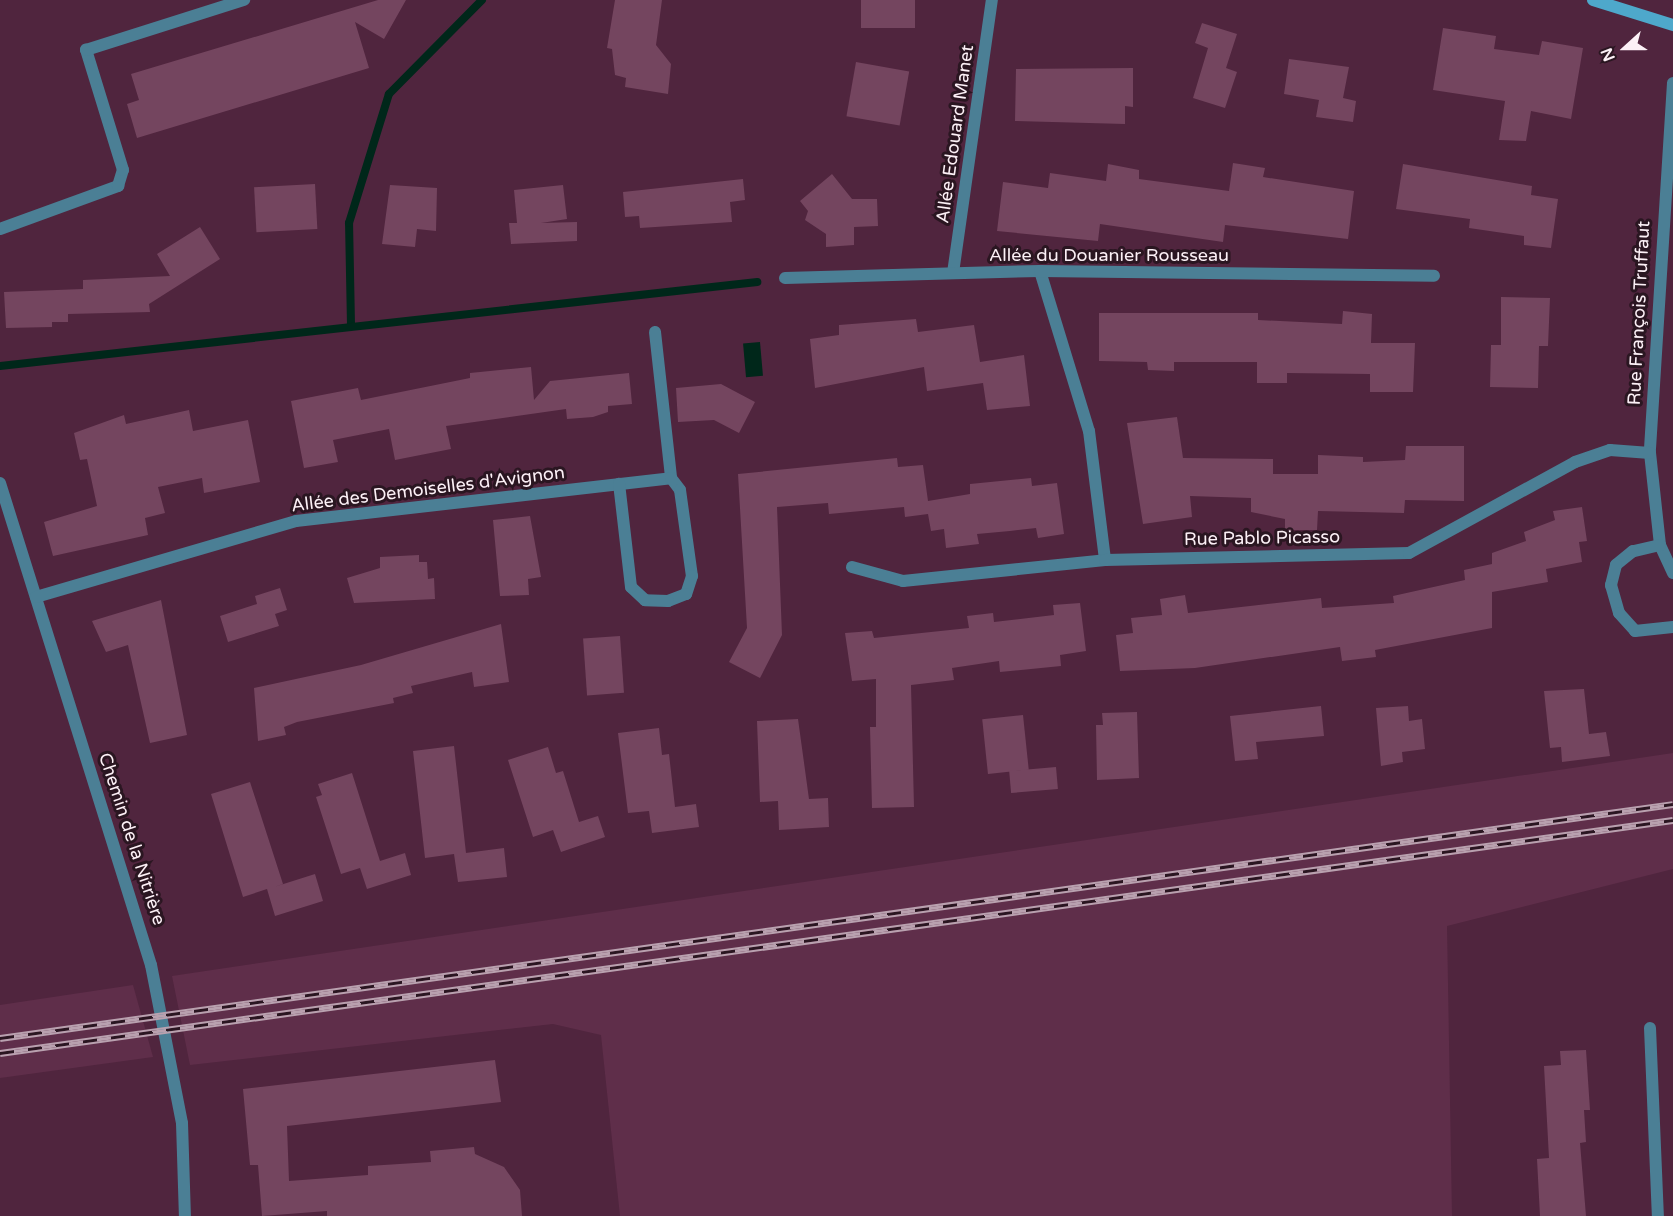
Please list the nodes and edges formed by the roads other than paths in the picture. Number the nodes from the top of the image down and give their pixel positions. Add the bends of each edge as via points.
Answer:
1 (244, 0) edge
2 (992, 0) edge
3 (1593, 0) edge
4 (1673, 25) edge
5 (1673, 83) edge
6 (0, 229) edge
7 (1040, 271) junction
8 (953, 273) junction
9 (1434, 276) dead end
10 (784, 278) dead end
11 (655, 333) dead end
12 (1650, 453) junction
13 (671, 478) junction
14 (0, 483) edge
15 (619, 484) junction
16 (1660, 545) junction
17 (1105, 560) junction
18 (852, 567) dead end
19 (1673, 573) edge
20 (36, 597) junction
21 (1673, 627) edge
22 (1650, 1028) dead end
23 (185, 1216) edge
24 (1658, 1216) edge

1 - 6 street via 86,50 123,170 118,186
2 - 8 street, Allée Edouard Manet
3 - 4 street
5 - 12 street, Rue François Truffaut
7 - 8 street, Allée du Douanier Rousseau
7 - 9 street, Allée du Douanier Rousseau
7 - 17 street via 1089,431
8 - 10 street, Allée du Douanier Rousseau
11 - 13 street
12 - 16 street, Rue François Truffaut
12 - 17 street, Rue Pablo Picasso via 1610,450 1575,462 1409,553
13 - 15 street, Allée des Demoiselles d'Avignon
13 - 15 street via 680,490 692,576 686,594 668,601 645,600 631,587
14 - 20 street, Chemin de la Nitrière
15 - 20 street, Allée des Demoiselles d'Avignon via 296,521
16 - 19 street, Rue François Truffaut
16 - 21 street via 1633,551 1616,565 1611,585 1618,613 1635,631
17 - 18 street, Rue Pablo Picasso via 903,581
20 - 23 street, Chemin de la Nitrière via 151,965 182,1123
22 - 24 street

